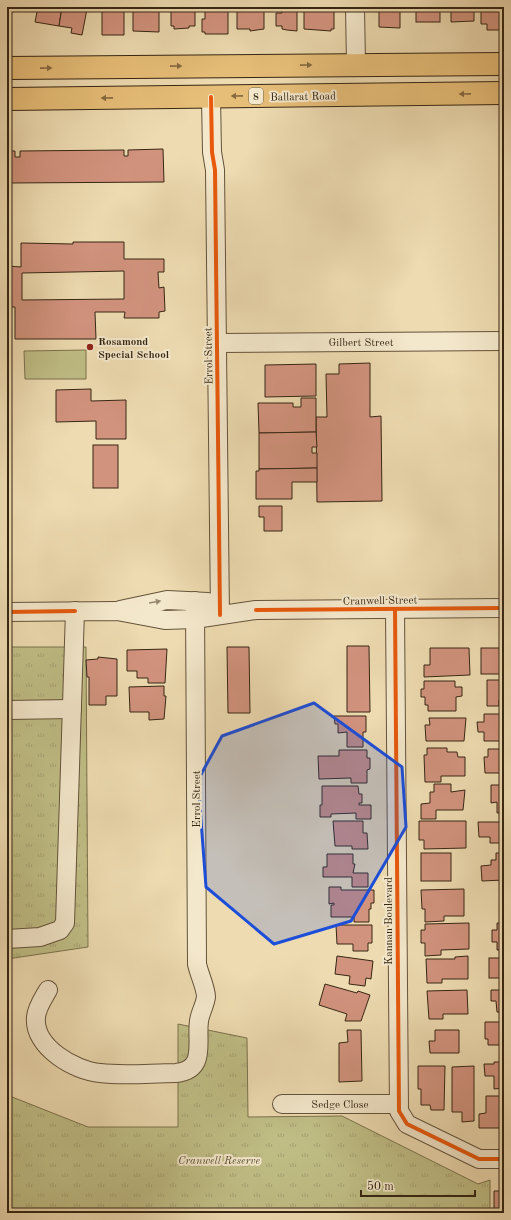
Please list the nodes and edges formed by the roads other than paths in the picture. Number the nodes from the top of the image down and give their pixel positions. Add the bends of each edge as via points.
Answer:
1 (356, 7) edge
2 (504, 64) edge
3 (356, 65) junction
4 (7, 68) edge
5 (504, 93) edge
6 (211, 97) junction
7 (7, 98) edge
8 (504, 341) edge
9 (217, 343) junction
10 (195, 601) junction
11 (504, 608) edge
12 (220, 609) junction
13 (395, 609) junction
14 (75, 611) junction
15 (117, 611) junction
16 (7, 612) edge
17 (195, 618) junction
18 (72, 709) junction
19 (7, 710) edge
20 (7, 939) edge
21 (48, 990) dead end
22 (282, 1104) dead end
23 (398, 1104) junction
24 (504, 1159) edge

1 - 3 street
2 - 3 highway
4 -> 3 highway
5 -> 6 highway, Ballarat Road / 8
6 -> 7 highway, Ballarat Road / 8
6 - 9 street, Errol Street via 212,152 215,170
8 - 9 street, Gilbert Street
9 - 12 street, Errol Street
10 - 12 street, Cranwell Street
15 -> 10 street, Cranwell Street via 167,600
10 - 17 street, Errol Street
11 - 13 street, Cranwell Street
12 - 13 street, Cranwell Street
12 - 17 street, Cranwell Street
13 - 23 street, Kannan Boulevard
14 - 15 street, Cranwell Street
14 - 16 street, Cranwell Street
14 - 18 street
15 - 17 street, Cranwell Street via 164,620
17 - 21 street, Errol Street via 197,964 206,997 198,1029 199,1054 193,1066 176,1073 99,1073 85,1070 54,1054 44,1043 36,1019 39,1006
18 - 19 street
18 - 20 street via 64,923 60,930 40,937
22 - 23 street, Sedge Close
23 - 24 street, Kannan Boulevard via 402,1119 417,1130 479,1159

